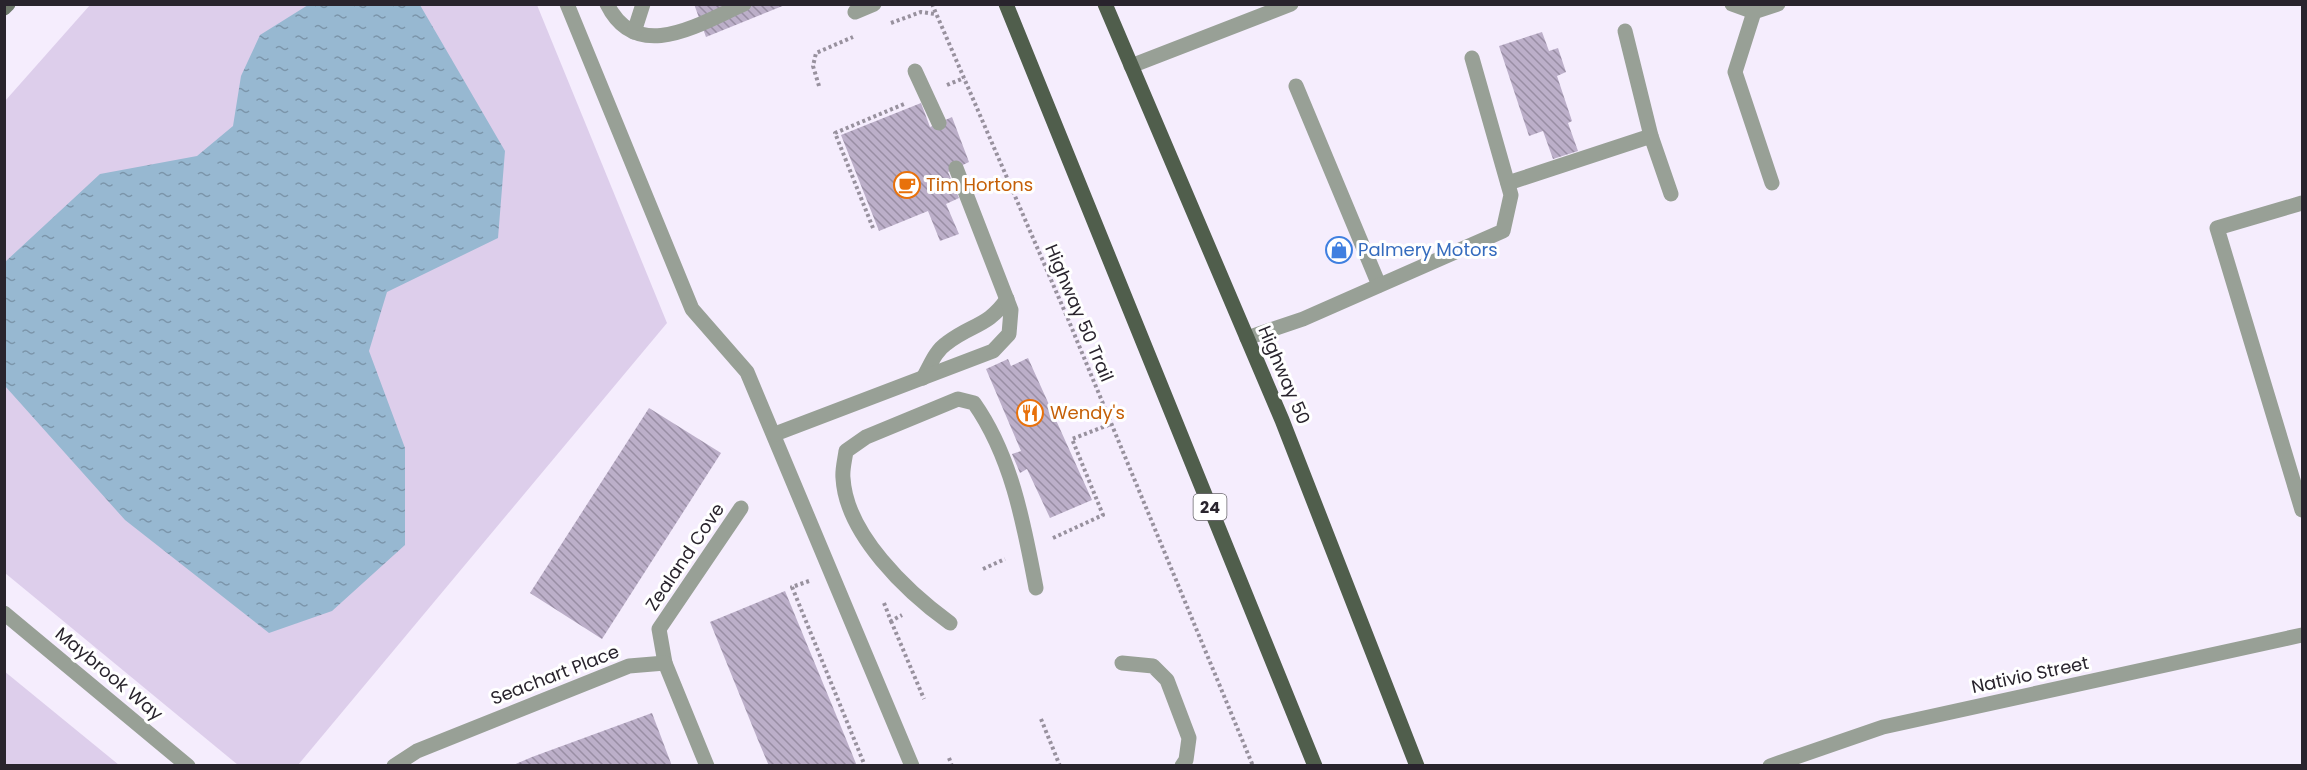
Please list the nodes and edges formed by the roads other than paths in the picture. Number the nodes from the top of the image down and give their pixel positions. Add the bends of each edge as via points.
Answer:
1 (8, 4) edge
2 (567, 4) edge
3 (607, 4) edge
4 (643, 4) edge
5 (744, 4) edge
6 (874, 4) edge
7 (1105, 4) edge
8 (1292, 4) edge
9 (1732, 4) edge
10 (1778, 4) edge
11 (1004, 6) edge
12 (4, 8) edge
13 (855, 12) dead end
14 (1754, 12) junction
15 (1625, 31) dead end
16 (634, 32) junction
17 (1472, 58) dead end
18 (1131, 66) junction
19 (915, 71) dead end
20 (1296, 86) dead end
21 (939, 123) dead end
22 (1651, 136) junction
23 (956, 168) dead end
24 (1508, 183) junction
25 (1772, 183) dead end
26 (1671, 194) dead end
27 (2302, 203) edge
28 (1379, 285) junction
29 (1007, 299) junction
30 (1247, 338) junction
31 (923, 378) junction
32 (775, 434) junction
33 (741, 508) dead end
34 (2302, 510) edge
35 (1036, 588) dead end
36 (4, 613) edge
37 (950, 623) dead end
38 (2302, 635) edge
39 (664, 663) junction
40 (1122, 663) dead end
41 (188, 765) edge
42 (394, 765) edge
43 (707, 765) edge
44 (912, 765) edge
45 (1182, 765) edge
46 (1315, 765) edge
47 (1416, 765) edge
48 (1770, 765) edge

1 - 12 main road
2 - 32 street via 692,309 747,372
3 - 16 street via 612,15
4 - 16 street
5 - 16 street via 673,36
6 - 13 street
7 - 18 main road, Highway 50
8 - 18 street
9 - 14 street
10 - 14 street
11 - 46 main road, 24
14 - 25 street via 1735,72
15 - 22 street
17 - 24 street
18 - 30 main road, Highway 50
19 - 21 street
20 - 28 street
22 - 24 street
22 - 26 street
23 - 29 street
24 - 28 street via 1511,195 1503,231
27 - 34 street via 2217,228
28 - 30 street via 1303,319
29 - 31 street via 989,321 938,351
29 - 31 street via 1012,322 1002,344
30 - 47 main road, Highway 50
31 - 32 street
32 - 44 street
33 - 39 street, Zealand Cove via 659,629
35 - 37 street via 1020,505 984,417 974,403 958,399 866,437 846,451 843,478 860,532 920,601
36 - 41 street, Maybrook Way
38 - 48 street, Nativio Street via 1883,727
39 - 42 street, Seachart Place via 629,666 417,751
39 - 43 street
40 - 45 street via 1153,666 1167,680 1189,738

